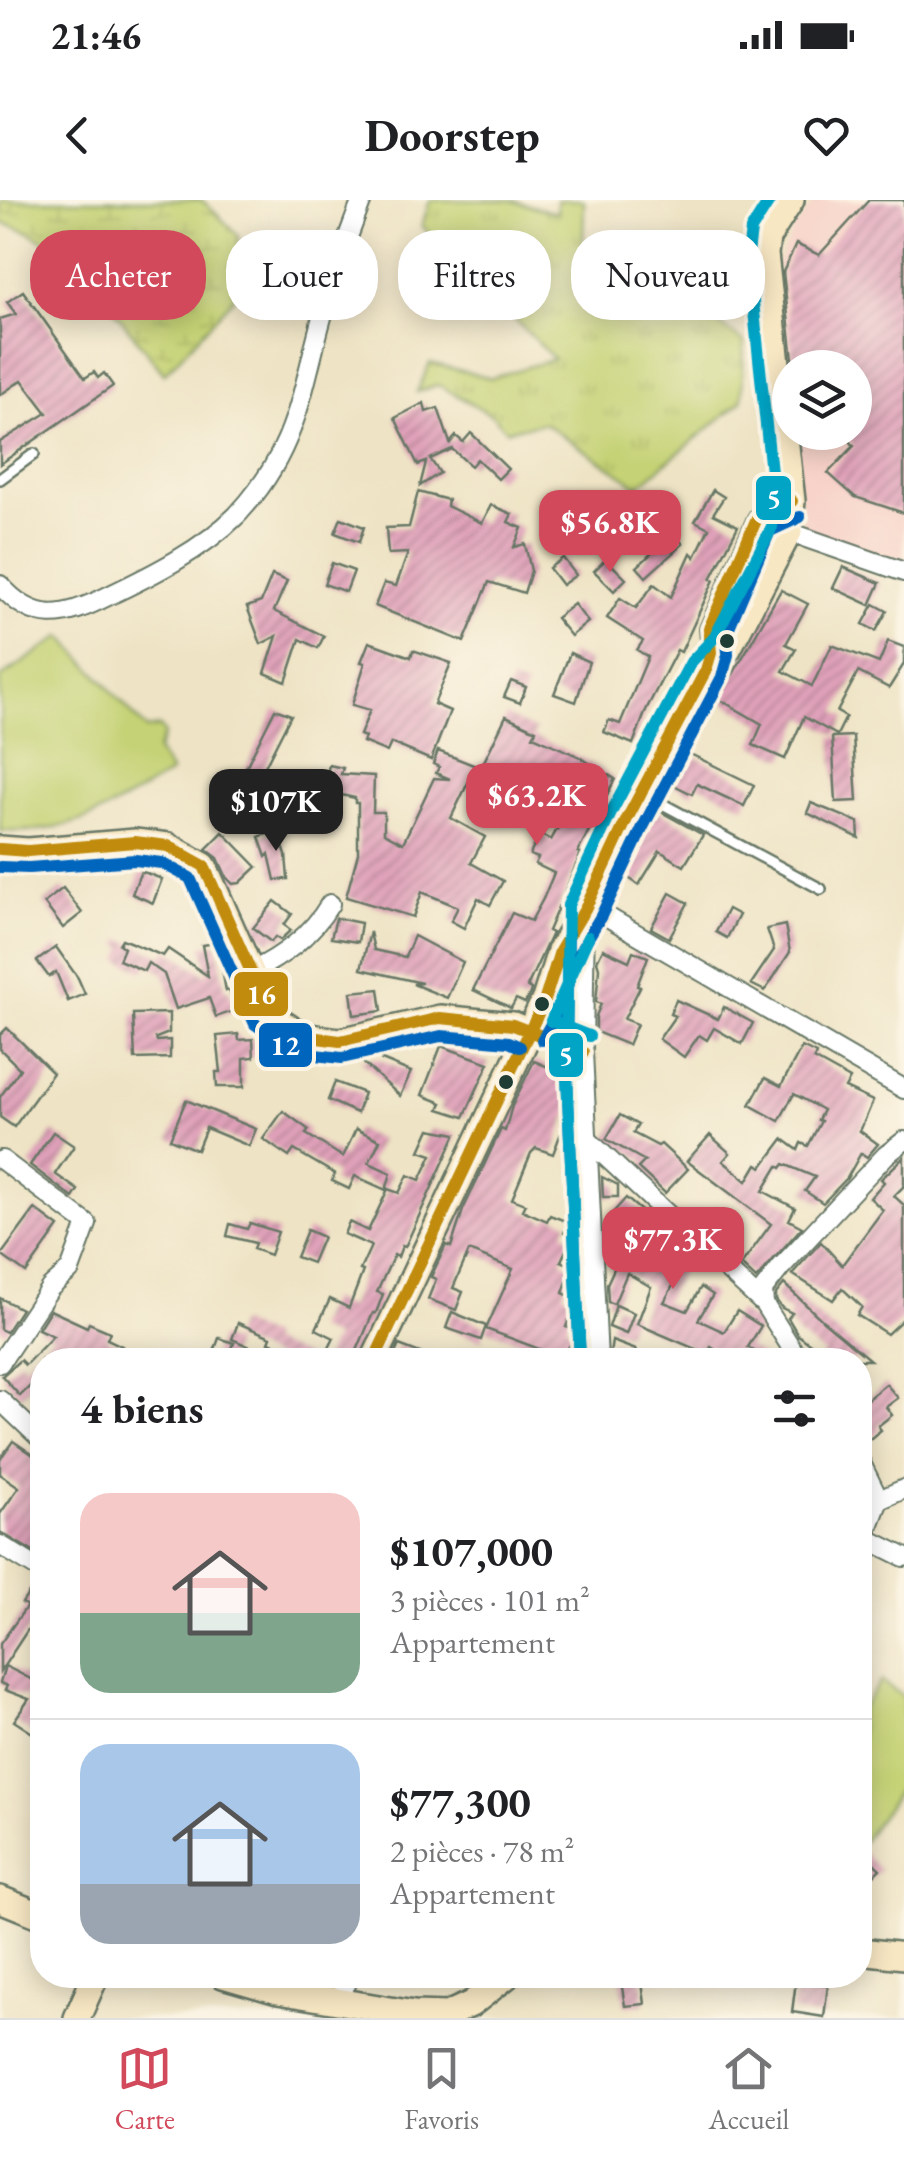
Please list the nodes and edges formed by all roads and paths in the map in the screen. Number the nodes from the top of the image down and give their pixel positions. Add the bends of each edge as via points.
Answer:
1 (362, 200) edge
2 (791, 200) edge
3 (34, 454) dead end
4 (0, 479) edge
5 (792, 501) junction
6 (788, 532) junction
7 (904, 572) edge
8 (0, 585) edge
9 (706, 670) junction
10 (642, 792) junction
11 (0, 849) edge
12 (820, 889) dead end
13 (330, 904) dead end
14 (586, 907) junction
15 (251, 972) junction
16 (528, 1031) junction
17 (583, 1052) junction
18 (904, 1089) edge
19 (904, 1141) edge
20 (590, 1142) junction
21 (2, 1160) dead end
22 (764, 1304) junction
23 (380, 1348) edge
24 (598, 1348) edge
25 (792, 1348) edge
26 (0, 1363) edge
27 (0, 1400) edge
28 (30, 1429) edge
29 (872, 1487) edge
30 (904, 1489) edge
31 (878, 1500) junction
32 (872, 1515) edge
33 (0, 1545) edge
34 (872, 1545) edge
35 (904, 1557) edge
36 (30, 1564) edge
37 (0, 1899) edge
38 (30, 1911) edge
39 (872, 1952) edge
40 (904, 1956) edge
41 (90, 1988) edge
42 (268, 1988) edge
43 (344, 1988) edge
44 (492, 1988) edge
45 (335, 2001) junction
46 (459, 2014) edge
47 (77, 2018) edge

1 - 8 street via 328,294 297,420 264,483 235,517 199,546 89,606 35,614
2 - 5 street via 767,238 765,254
3 - 4 lane
5 - 6 street
5 - 9 street via 757,518 709,628
6 - 7 street
6 - 9 street via 728,649
9 - 10 street
10 - 12 lane
10 - 14 street
11 - 15 street via 168,846 204,866
13 - 15 street via 299,941
14 - 16 street
14 - 17 street
14 - 18 street
15 - 16 street via 270,1014 302,1036 340,1041 440,1018
16 - 17 street
16 - 23 street
17 - 20 street
19 - 22 street via 781,1267 763,1290
20 - 22 street
20 - 24 street
21 - 26 street via 87,1224 70,1270 50,1288
22 - 25 street
27 - 28 street
29 - 31 street
30 - 31 street
31 - 32 street
33 - 36 street
34 - 35 street
37 - 38 street
39 - 40 street
41 - 47 street
42 - 45 street
43 - 45 street
44 - 46 street
45 - 46 street

